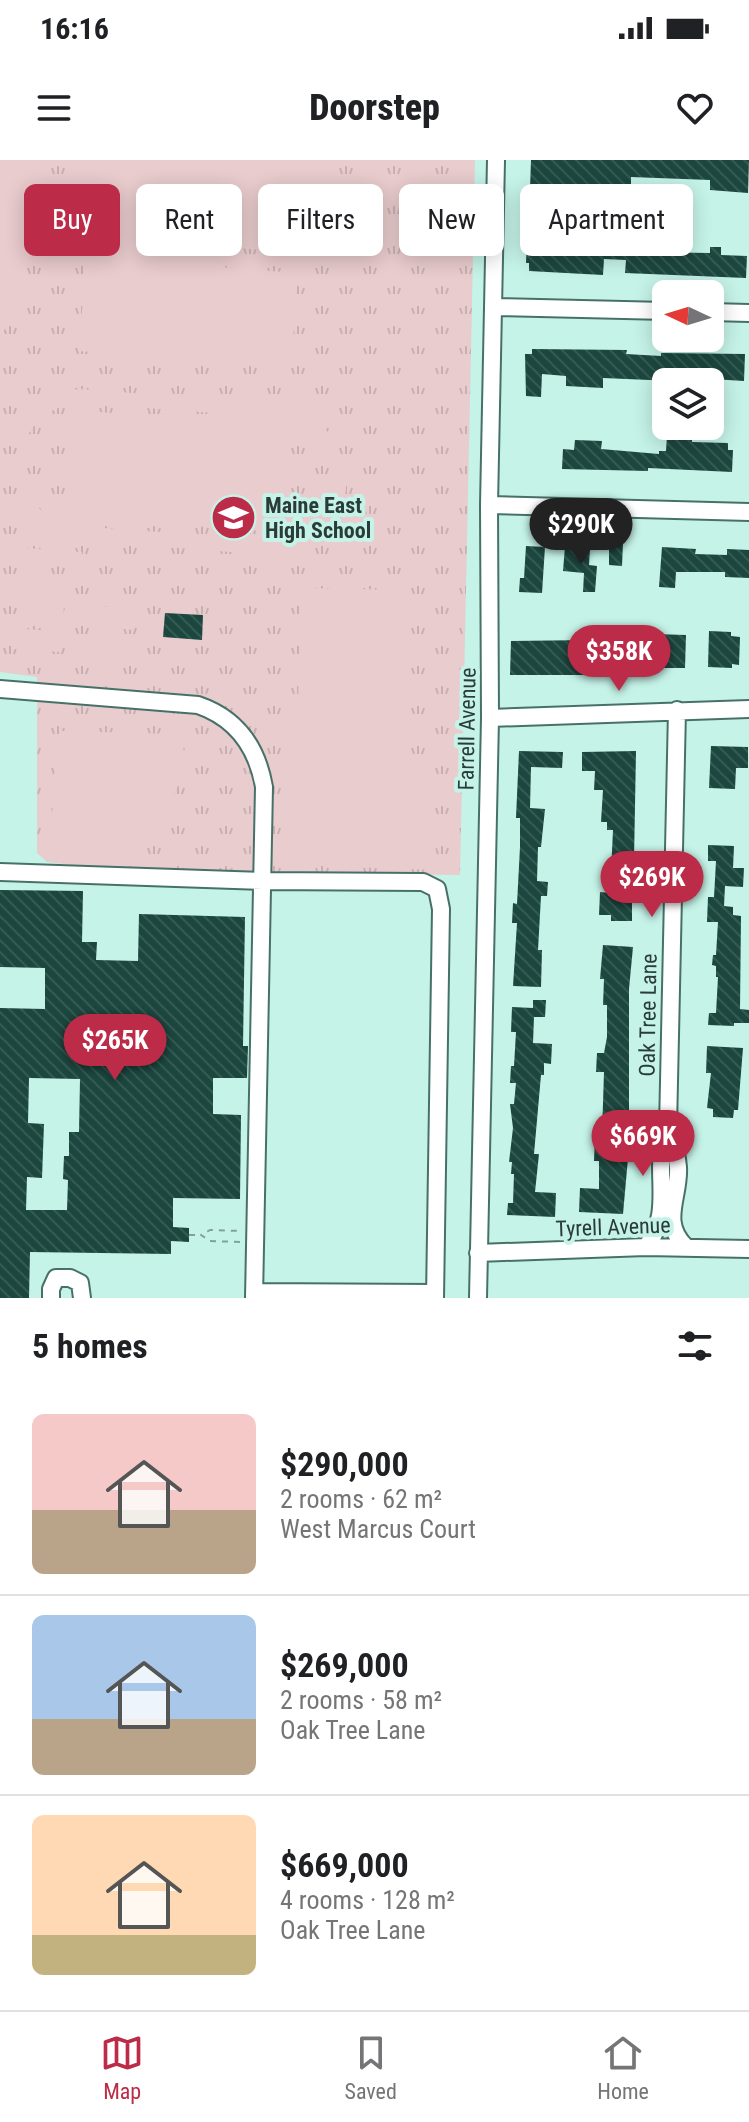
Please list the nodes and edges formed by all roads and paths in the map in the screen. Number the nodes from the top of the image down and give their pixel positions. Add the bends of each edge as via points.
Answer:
1 (496, 160) edge
2 (494, 307) junction
3 (652, 311) edge
4 (724, 312) edge
5 (749, 313) edge
6 (489, 505) junction
7 (749, 512) edge
8 (0, 689) edge
9 (749, 709) edge
10 (677, 710) junction
11 (490, 718) junction
12 (0, 872) edge
13 (262, 881) junction
14 (668, 1128) junction
15 (245, 1231) dead end
16 (189, 1235) dead end
17 (201, 1235) junction
18 (245, 1242) dead end
19 (685, 1246) junction
20 (646, 1247) junction
21 (749, 1249) edge
22 (478, 1253) junction
23 (254, 1295) edge
24 (435, 1296) edge
25 (51, 1298) edge
26 (82, 1298) edge
27 (478, 1298) edge

1 - 2 street, Farrell Avenue
2 - 3 street
2 - 6 street, Farrell Avenue
4 - 5 street
6 - 7 street
6 - 11 street, Farrell Avenue
8 - 13 street via 198,705 223,717 245,738 261,771
9 - 10 street
10 - 11 street
10 - 14 street, Oak Tree Lane
11 - 22 street, Farrell Avenue
12 - 13 street
13 - 23 street
13 - 24 street via 423,882 437,889 441,909
14 - 19 street, Oak Tree Lane via 678,1166 673,1230
14 - 20 street, Oak Tree Lane via 662,1217
15 - 17 path via 210,1230
16 - 17 path
17 - 18 path via 210,1241
19 - 20 street, Tyrell Avenue
19 - 21 street, Tyrell Avenue
20 - 22 street, Tyrell Avenue
22 - 27 street, Farrell Avenue
23 - 24 street
25 - 26 street via 56,1278 70,1278 80,1283

